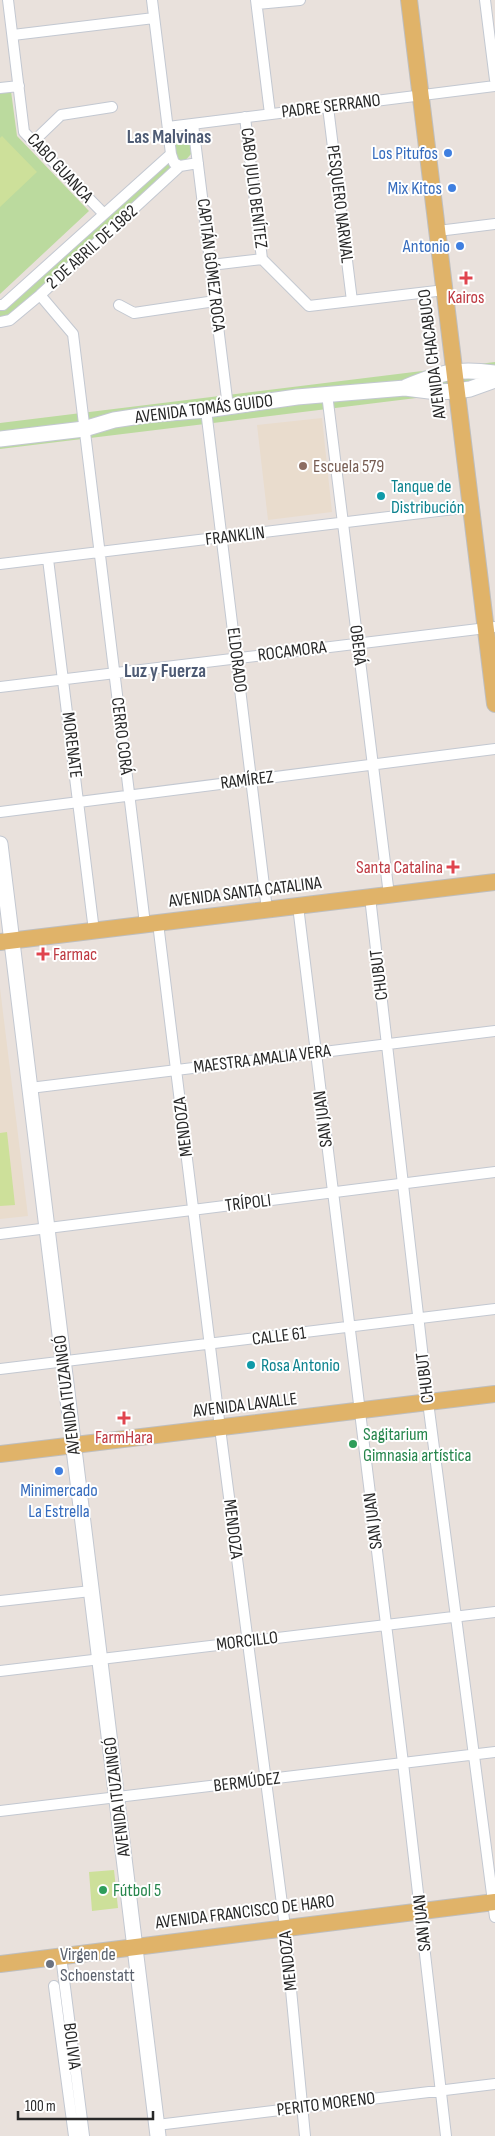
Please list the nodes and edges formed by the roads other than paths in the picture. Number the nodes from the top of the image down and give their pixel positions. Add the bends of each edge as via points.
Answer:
1 (8, 0) edge
2 (155, 0) edge
3 (300, 0) edge
4 (410, 0) edge
5 (485, 0) edge
6 (256, 2) edge
7 (154, 18) junction
8 (12, 35) junction
9 (495, 80) edge
10 (19, 86) junction
11 (495, 86) edge
12 (0, 88) edge
13 (422, 95) junction
14 (112, 106) dead end
15 (328, 107) junction
16 (270, 114) junction
17 (245, 117) junction
18 (193, 124) junction
19 (168, 127) junction
20 (34, 141) junction
21 (175, 161) junction
22 (198, 163) junction
23 (104, 214) junction
24 (495, 224) edge
25 (438, 231) junction
26 (262, 259) junction
27 (210, 265) junction
28 (445, 290) junction
29 (40, 295) junction
30 (215, 301) junction
31 (352, 301) junction
32 (119, 304) dead end
33 (0, 305) edge
34 (0, 322) edge
35 (455, 371) junction
36 (495, 373) edge
37 (495, 380) edge
38 (405, 388) junction
39 (457, 391) junction
40 (327, 394) junction
41 (228, 407) junction
42 (206, 410) junction
43 (84, 429) junction
44 (1, 438) edge
45 (471, 507) junction
46 (343, 522) junction
47 (222, 538) junction
48 (99, 552) junction
49 (48, 559) junction
50 (0, 564) edge
51 (490, 627) edge
52 (358, 643) junction
53 (236, 658) junction
54 (114, 673) junction
55 (63, 679) junction
56 (0, 687) edge
57 (495, 704) edge
58 (495, 749) edge
59 (374, 765) junction
60 (251, 780) junction
61 (130, 795) junction
62 (79, 802) junction
63 (0, 812) edge
64 (0, 844) edge
65 (495, 882) edge
66 (389, 895) junction
67 (370, 897) junction
68 (298, 906) junction
69 (267, 910) junction
70 (152, 924) junction
71 (94, 931) junction
72 (6, 941) edge
73 (495, 1031) edge
74 (387, 1044) junction
75 (315, 1053) junction
76 (176, 1070) junction
77 (30, 1088) junction
78 (495, 1172) edge
79 (403, 1184) junction
80 (332, 1193) junction
81 (193, 1210) junction
82 (47, 1228) junction
83 (0, 1234) edge
84 (495, 1310) edge
85 (418, 1319) junction
86 (349, 1327) junction
87 (210, 1344) junction
88 (63, 1362) junction
89 (0, 1369) edge
90 (495, 1394) edge
91 (428, 1402) junction
92 (359, 1411) junction
93 (220, 1428) junction
94 (74, 1446) junction
95 (0, 1454) edge
96 (91, 1590) junction
97 (0, 1601) edge
98 (495, 1612) edge
99 (455, 1616) junction
100 (385, 1624) junction
101 (248, 1641) junction
102 (100, 1659) junction
103 (0, 1671) edge
104 (495, 1752) edge
105 (473, 1755) junction
106 (404, 1763) junction
107 (266, 1780) junction
108 (117, 1798) junction
109 (0, 1811) edge
110 (494, 1907) edge
111 (420, 1911) junction
112 (285, 1927) junction
113 (135, 1946) junction
114 (61, 1956) junction
115 (0, 1964) edge
116 (54, 1986) dead end
117 (495, 2084) edge
118 (440, 2090) junction
119 (303, 2107) junction
120 (158, 2130) edge
121 (74, 2136) edge
122 (84, 2136) edge
123 (305, 2136) edge
124 (446, 2136) edge

1 - 8 street, CABO GUANCA
2 - 7 street
3 - 6 street
4 - 13 main road, AVENIDA CHACABUCO
5 - 9 street
6 - 16 street
7 - 8 street
7 - 19 street
8 - 10 street, CABO GUANCA
10 - 12 street
10 - 20 street, CABO GUANCA via 24,132
11 - 13 street, PADRE SERRANO
13 - 15 street, PADRE SERRANO
13 - 25 main road, AVENIDA CHACABUCO
14 - 20 street via 61,115
15 - 16 street, PADRE SERRANO
15 - 31 street, PESQUERO NARWAL
16 - 17 street, PADRE SERRANO
17 - 18 street, PADRE SERRANO
17 - 26 street, CABO JULIO BENÍTEZ
18 - 19 street, PADRE SERRANO
18 - 22 street, CAPITÁN GÓMEZ ROCA
19 - 21 street
20 - 23 street, CABO GUANCA
21 - 22 street
21 - 23 street, 2 DE ABRIL DE 1982
21 - 29 street, 2 DE ABRIL DE 1982
22 - 27 street, CAPITÁN GÓMEZ ROCA
23 - 33 street, 2 DE ABRIL DE 1982
24 - 25 street
25 - 28 main road, AVENIDA CHACABUCO
26 - 27 street
26 - 31 street via 309,306
27 - 30 street, CAPITÁN GÓMEZ ROCA
28 - 31 street
28 - 35 main road, AVENIDA CHACABUCO
29 - 34 street, 2 DE ABRIL DE 1982 via 10,320
29 - 43 street, CERRO CORÁ via 73,334
30 - 32 street via 134,313
30 - 41 street, CAPITÁN GÓMEZ ROCA
35 - 36 main road, AVENIDA TOMÁS GUIDO
35 - 38 main road, AVENIDA TOMÁS GUIDO via 437,374
35 - 39 main road, AVENIDA CHACABUCO
37 - 39 main road, AVENIDA TOMÁS GUIDO
38 - 39 main road, AVENIDA TOMÁS GUIDO
38 - 40 main road, AVENIDA TOMÁS GUIDO
39 - 45 main road, AVENIDA CHACABUCO
40 - 41 main road, AVENIDA TOMÁS GUIDO
40 - 46 street, OBERÁ
41 - 42 main road, AVENIDA TOMÁS GUIDO
42 - 43 main road, AVENIDA TOMÁS GUIDO via 114,420
42 - 47 street, ELDORADO
43 - 44 main road, AVENIDA TOMÁS GUIDO
43 - 48 street, CERRO CORÁ
45 - 46 street, FRANKLIN
45 - 51 main road, AVENIDA CHACABUCO
46 - 47 street, FRANKLIN
46 - 52 street, OBERÁ
47 - 48 street, FRANKLIN
47 - 53 street, ELDORADO
48 - 49 street, FRANKLIN
48 - 54 street, CERRO CORÁ
49 - 50 street, FRANKLIN
49 - 55 street, MORENATE
51 - 52 street, ROCAMORA
51 - 57 main road, AVENIDA CHACABUCO
52 - 53 street, ROCAMORA
52 - 59 street, OBERÁ
53 - 54 street, ROCAMORA
53 - 60 street, ELDORADO
54 - 55 street, ROCAMORA
54 - 61 street, CERRO CORÁ
55 - 56 street, ROCAMORA
55 - 62 street, MORENATE
58 - 59 street, RAMÍREZ
59 - 60 street, RAMÍREZ
59 - 66 street, OBERÁ
60 - 61 street, RAMÍREZ
60 - 69 street, ELDORADO
61 - 62 street, RAMÍREZ
61 - 70 street, CERRO CORÁ
62 - 63 street, RAMÍREZ
62 - 71 street, MORENATE
64 - 72 main road, AVENIDA ITUZAINGÓ
65 - 66 main road, AVENIDA SANTA CATALINA
66 - 67 main road, AVENIDA SANTA CATALINA
67 - 68 main road, AVENIDA SANTA CATALINA
67 - 74 street, CHUBUT
68 - 69 main road, AVENIDA SANTA CATALINA
68 - 75 street, SAN JUAN
69 - 70 main road, AVENIDA SANTA CATALINA
70 - 71 main road, AVENIDA SANTA CATALINA
70 - 76 street, MENDOZA
71 - 72 main road, AVENIDA SANTA CATALINA
72 - 77 main road, AVENIDA ITUZAINGÓ
73 - 74 street, MAESTRA AMALIA VERA
74 - 75 street, MAESTRA AMALIA VERA
74 - 79 street, CHUBUT
75 - 76 street, MAESTRA AMALIA VERA
75 - 80 street, SAN JUAN
76 - 77 street, MAESTRA AMALIA VERA
76 - 81 street, MENDOZA
77 - 82 main road, AVENIDA ITUZAINGÓ
78 - 79 street, TRÍPOLI
79 - 80 street, TRÍPOLI
79 - 85 street, CHUBUT
80 - 81 street, TRÍPOLI
80 - 86 street, SAN JUAN
81 - 82 street, TRÍPOLI
81 - 87 street, MENDOZA
82 - 83 street, TRÍPOLI
82 - 88 main road, AVENIDA ITUZAINGÓ
84 - 85 street, CALLE 61
85 - 86 street, CALLE 61
85 - 91 street, CHUBUT
86 - 87 street, CALLE 61
86 - 92 street, SAN JUAN
87 - 88 street, CALLE 61
87 - 93 street, MENDOZA
88 - 89 street, CALLE 61
88 - 94 main road, AVENIDA ITUZAINGÓ
90 - 91 main road, AVENIDA LAVALLE
91 - 92 main road, AVENIDA LAVALLE
91 - 99 street, CHUBUT
92 - 93 main road, AVENIDA LAVALLE
92 - 100 street, SAN JUAN
93 - 94 main road, AVENIDA LAVALLE
93 - 101 street, MENDOZA
94 - 95 main road, AVENIDA LAVALLE
94 - 96 main road, AVENIDA ITUZAINGÓ
96 - 97 street
96 - 102 main road, AVENIDA ITUZAINGÓ
98 - 99 street, MORCILLO
99 - 100 street, MORCILLO
99 - 105 street, CHUBUT
100 - 101 street, MORCILLO
100 - 106 street, SAN JUAN
101 - 102 street, MORCILLO
101 - 107 street, MENDOZA
102 - 103 street, MORCILLO
102 - 108 main road, AVENIDA ITUZAINGÓ
104 - 105 street, BERMÚDEZ
105 - 106 street, BERMÚDEZ
105 - 110 street, CHUBUT
106 - 107 street, BERMÚDEZ
106 - 111 street, SAN JUAN
107 - 108 street, BERMÚDEZ
107 - 112 street, MENDOZA
108 - 109 street, BERMÚDEZ
108 - 113 main road, AVENIDA ITUZAINGÓ
110 - 111 main road, AVENIDA FRANCISCO DE HARO
111 - 112 main road, AVENIDA FRANCISCO DE HARO
111 - 118 street, SAN JUAN
112 - 113 main road, AVENIDA FRANCISCO DE HARO
112 - 119 street, MENDOZA
113 - 114 main road, AVENIDA FRANCISCO DE HARO
113 - 120 main road, AVENIDA ITUZAINGÓ
114 - 115 main road, AVENIDA FRANCISCO DE HARO
114 - 122 street, BOLIVIA
116 - 121 street, BOLIVIA
117 - 118 street, PERITO MORENO
118 - 119 street, PERITO MORENO
118 - 124 street, SAN JUAN
119 - 120 street, PERITO MORENO
119 - 123 street, MENDOZA

